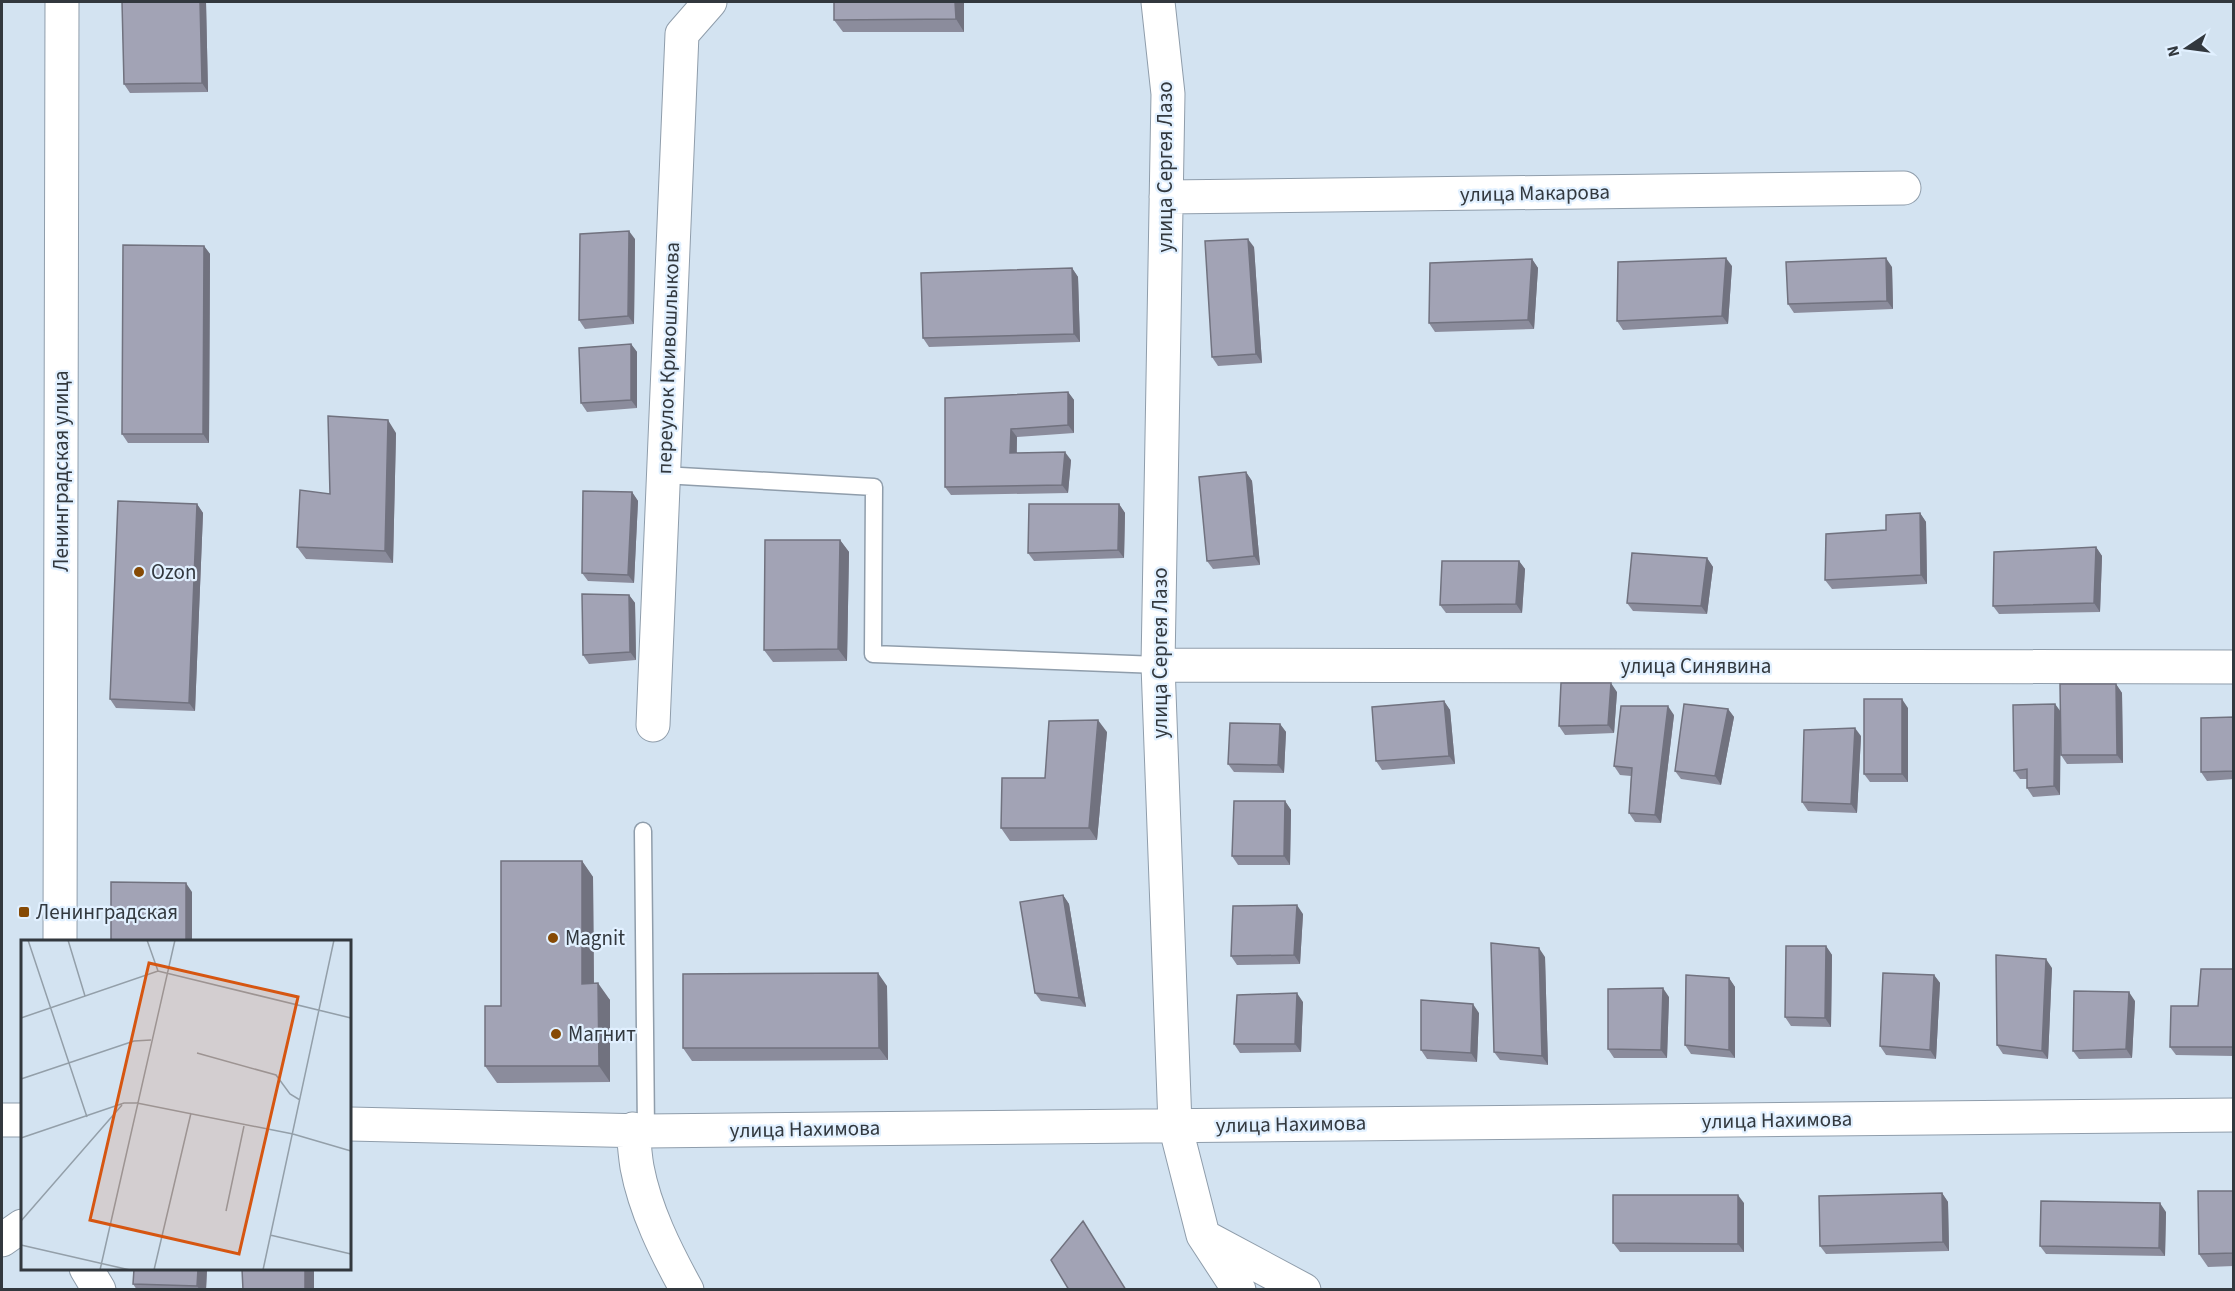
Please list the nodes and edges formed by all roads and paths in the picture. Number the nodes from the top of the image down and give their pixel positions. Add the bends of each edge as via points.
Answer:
1 (62, 2) edge
2 (710, 2) edge
3 (1158, 2) edge
4 (1904, 188) dead end
5 (1166, 197) junction
6 (663, 475) junction
7 (1158, 665) junction
8 (2234, 667) edge
9 (653, 725) dead end
10 (643, 831) dead end
11 (60, 940) edge
12 (2234, 1115) edge
13 (2, 1120) edge
14 (21, 1120) edge
15 (351, 1124) edge
16 (1175, 1125) junction
17 (640, 1130) junction
18 (21, 1227) edge
19 (1203, 1235) junction
20 (2, 1240) edge
21 (87, 1270) edge
22 (99, 1290) edge
23 (687, 1290) edge
24 (1239, 1290) edge
25 (1304, 1290) edge

1 - 11 street, Ленинградская улица
2 - 6 street, переулок Кривошлыкова via 682,34
3 - 5 street, улица Сергея Лазо via 1168,94
4 - 5 street, улица Макарова
5 - 7 street, улица Сергея Лазо
6 - 7 lane via 874,487 873,654
6 - 9 street, переулок Кривошлыкова
7 - 8 street, улица Синявина
7 - 16 street, улица Сергея Лазо
10 - 17 lane
12 - 16 street, улица Нахимова
13 - 14 street
15 - 17 street, улица Нахимова
16 - 17 street, улица Нахимова
16 - 19 street, улица Сергея Лазо
17 - 23 street via 637,1167 647,1204
18 - 20 street
19 - 24 street, улица Сергея Лазо
19 - 25 street
21 - 22 street

